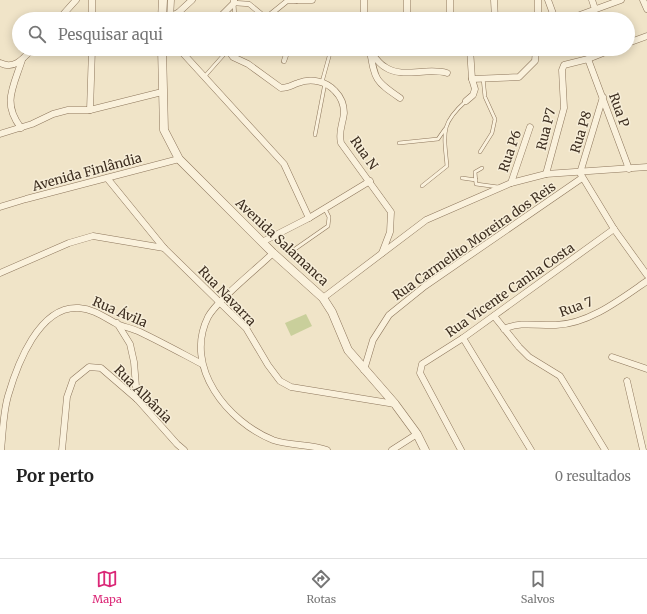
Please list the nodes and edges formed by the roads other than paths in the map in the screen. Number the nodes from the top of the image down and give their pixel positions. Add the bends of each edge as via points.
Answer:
1 (76, 0) edge
2 (92, 0) edge
3 (163, 0) edge
4 (171, 0) edge
5 (192, 0) edge
6 (296, 0) edge
7 (312, 0) edge
8 (364, 0) edge
9 (407, 0) edge
10 (450, 0) edge
11 (494, 0) edge
12 (538, 0) edge
13 (548, 0) edge
14 (592, 0) edge
15 (621, 0) edge
16 (643, 0) edge
17 (234, 2) edge
18 (595, 8) junction
19 (647, 9) edge
20 (65, 12) edge
21 (92, 12) edge
22 (166, 12) edge
23 (169, 12) edge
24 (179, 12) edge
25 (225, 12) edge
26 (235, 12) edge
27 (259, 12) edge
28 (274, 12) edge
29 (364, 12) edge
30 (407, 12) edge
31 (450, 12) edge
32 (494, 12) edge
33 (538, 12) edge
34 (552, 12) edge
35 (586, 12) edge
36 (647, 36) edge
37 (635, 40) edge
38 (26, 56) edge
39 (92, 56) edge
40 (162, 56) edge
41 (185, 56) edge
42 (222, 56) edge
43 (232, 56) edge
44 (286, 56) edge
45 (329, 56) edge
46 (371, 56) edge
47 (375, 56) edge
48 (470, 56) edge
49 (535, 56) edge
50 (596, 56) edge
51 (588, 59) junction
52 (22, 60) junction
53 (284, 61) dead end
54 (0, 63) edge
55 (446, 73) dead end
56 (204, 78) junction
57 (483, 78) junction
58 (472, 79) junction
59 (323, 82) junction
60 (162, 92) junction
61 (603, 97) junction
62 (400, 98) dead end
63 (466, 101) joint
64 (90, 110) junction
65 (530, 127) dead end
66 (21, 128) junction
67 (446, 128) junction
68 (0, 134) edge
69 (315, 135) dead end
70 (399, 143) dead end
71 (480, 152) dead end
72 (179, 159) junction
73 (482, 168) dead end
74 (647, 168) edge
75 (629, 169) junction
76 (546, 174) junction
77 (581, 176) junction
78 (107, 178) junction
79 (462, 178) dead end
80 (476, 180) junction
81 (370, 181) junction
82 (511, 183) junction
83 (422, 186) dead end
84 (502, 187) junction
85 (0, 207) edge
86 (324, 209) junction
87 (309, 218) junction
88 (614, 229) junction
89 (262, 242) junction
90 (164, 248) junction
91 (295, 249) dead end
92 (273, 253) junction
93 (382, 253) junction
94 (0, 272) edge
95 (647, 275) edge
96 (647, 281) edge
97 (323, 298) junction
98 (220, 303) junction
99 (494, 316) junction
100 (116, 323) junction
101 (504, 328) junction
102 (463, 338) junction
103 (612, 357) dead end
104 (202, 364) junction
105 (647, 369) edge
106 (364, 370) junction
107 (627, 381) dead end
108 (137, 399) junction
109 (395, 404) junction
110 (417, 434) junction
111 (176, 447) edge
112 (2, 450) edge
113 (62, 450) edge
114 (184, 450) edge
115 (327, 450) edge
116 (392, 450) edge
117 (425, 450) edge
118 (461, 450) edge
119 (531, 450) edge
120 (605, 450) edge
121 (643, 450) edge

1 - 20 street
2 - 21 street
3 - 22 street
4 - 23 street
5 - 24 street
6 - 7 street
6 - 28 street via 287,1
8 - 29 street
9 - 30 street
10 - 31 street
11 - 32 street
12 - 33 street
13 - 34 street
14 - 18 street
15 - 18 street
16 - 19 street
17 - 25 street
17 - 26 lane
17 - 27 street via 250,4
18 - 35 street
36 - 37 street
38 - 52 street
39 - 64 street
40 - 60 street, Avenida Salamanca
41 - 56 street
42 - 56 lane
43 - 59 street via 281,88 309,81
44 - 53 street
45 - 59 lane
46 - 62 street via 374,75 378,82
47 - 55 street via 384,67 395,71 406,73 425,70
48 - 58 street
49 - 57 street via 535,61 519,77
50 - 51 street
51 - 61 street, Rua P
51 - 76 street, Rua P7 via 564,65 562,70 564,108
52 - 54 street via 14,65 6,66
52 - 66 street via 9,107 12,117
56 - 87 street via 284,164
57 - 58 street
57 - 71 lane via 485,96 495,119 492,133
58 - 63 street via 475,89
59 - 69 lane
59 - 81 street, Rua N via 332,87 344,105 339,133 341,143
60 - 64 street
60 - 72 street, Avenida Salamanca via 164,130
61 - 75 street, Rua P
61 - 77 street, Rua P8
63 - 67 lane via 452,113
64 - 66 street via 68,110
65 - 82 street, Rua P6
66 - 68 street
67 - 70 lane via 438,139
67 - 83 lane via 447,166
72 - 78 street, Avenida Finlândia
72 - 89 street, Avenida Salamanca
73 - 80 lane via 475,172
74 - 75 street
75 - 77 street
76 - 77 street
76 - 82 street
77 - 88 street
77 - 106 street, Rua Carmelito Moreira dos Reis via 425,286 389,315 373,340
78 - 85 street, Avenida Finlândia
78 - 90 street, Rua Navarra
79 - 80 lane
80 - 84 lane via 476,184
81 - 86 street
81 - 93 street, Rua N via 391,212 390,232
82 - 84 street
84 - 93 street via 426,220
86 - 87 street
86 - 91 lane via 329,217 328,226
87 - 89 street
88 - 95 street
88 - 99 street, Rua Vicente Canha Costa
89 - 92 street, Avenida Salamanca
90 - 94 street via 93,236 69,243
90 - 98 street, Rua Navarra
92 - 97 street, Avenida Salamanca
92 - 98 street
93 - 97 street
96 - 101 street, Rua 7 via 616,302 584,318 557,325 515,324
97 - 106 street, Avenida Salamanca via 332,312 348,350
98 - 104 street via 209,316 202,332
98 - 109 street, Rua Navarra via 246,328 280,381 291,387
99 - 101 street
99 - 102 street, Rua Vicente Canha Costa
100 - 104 street, Rua Ávila via 138,331
100 - 108 street via 130,344
100 - 112 street, Rua Ávila via 93,310 77,307 62,310 34,334 21,359 8,397
101 - 120 street via 529,357 560,376
102 - 118 street, Rua Vicente Canha Costa via 419,368
102 - 119 street
103 - 105 street
104 - 115 street via 214,390 230,410 256,432 275,440
106 - 109 street, Avenida Salamanca
107 - 121 street
108 - 111 street, Rua Albânia
108 - 113 street, Rua Albânia via 101,368 89,367 73,380 67,397
109 - 110 street, Avenida Salamanca
110 - 116 street
110 - 117 street, Avenida Salamanca
111 - 114 street, Rua Albânia

